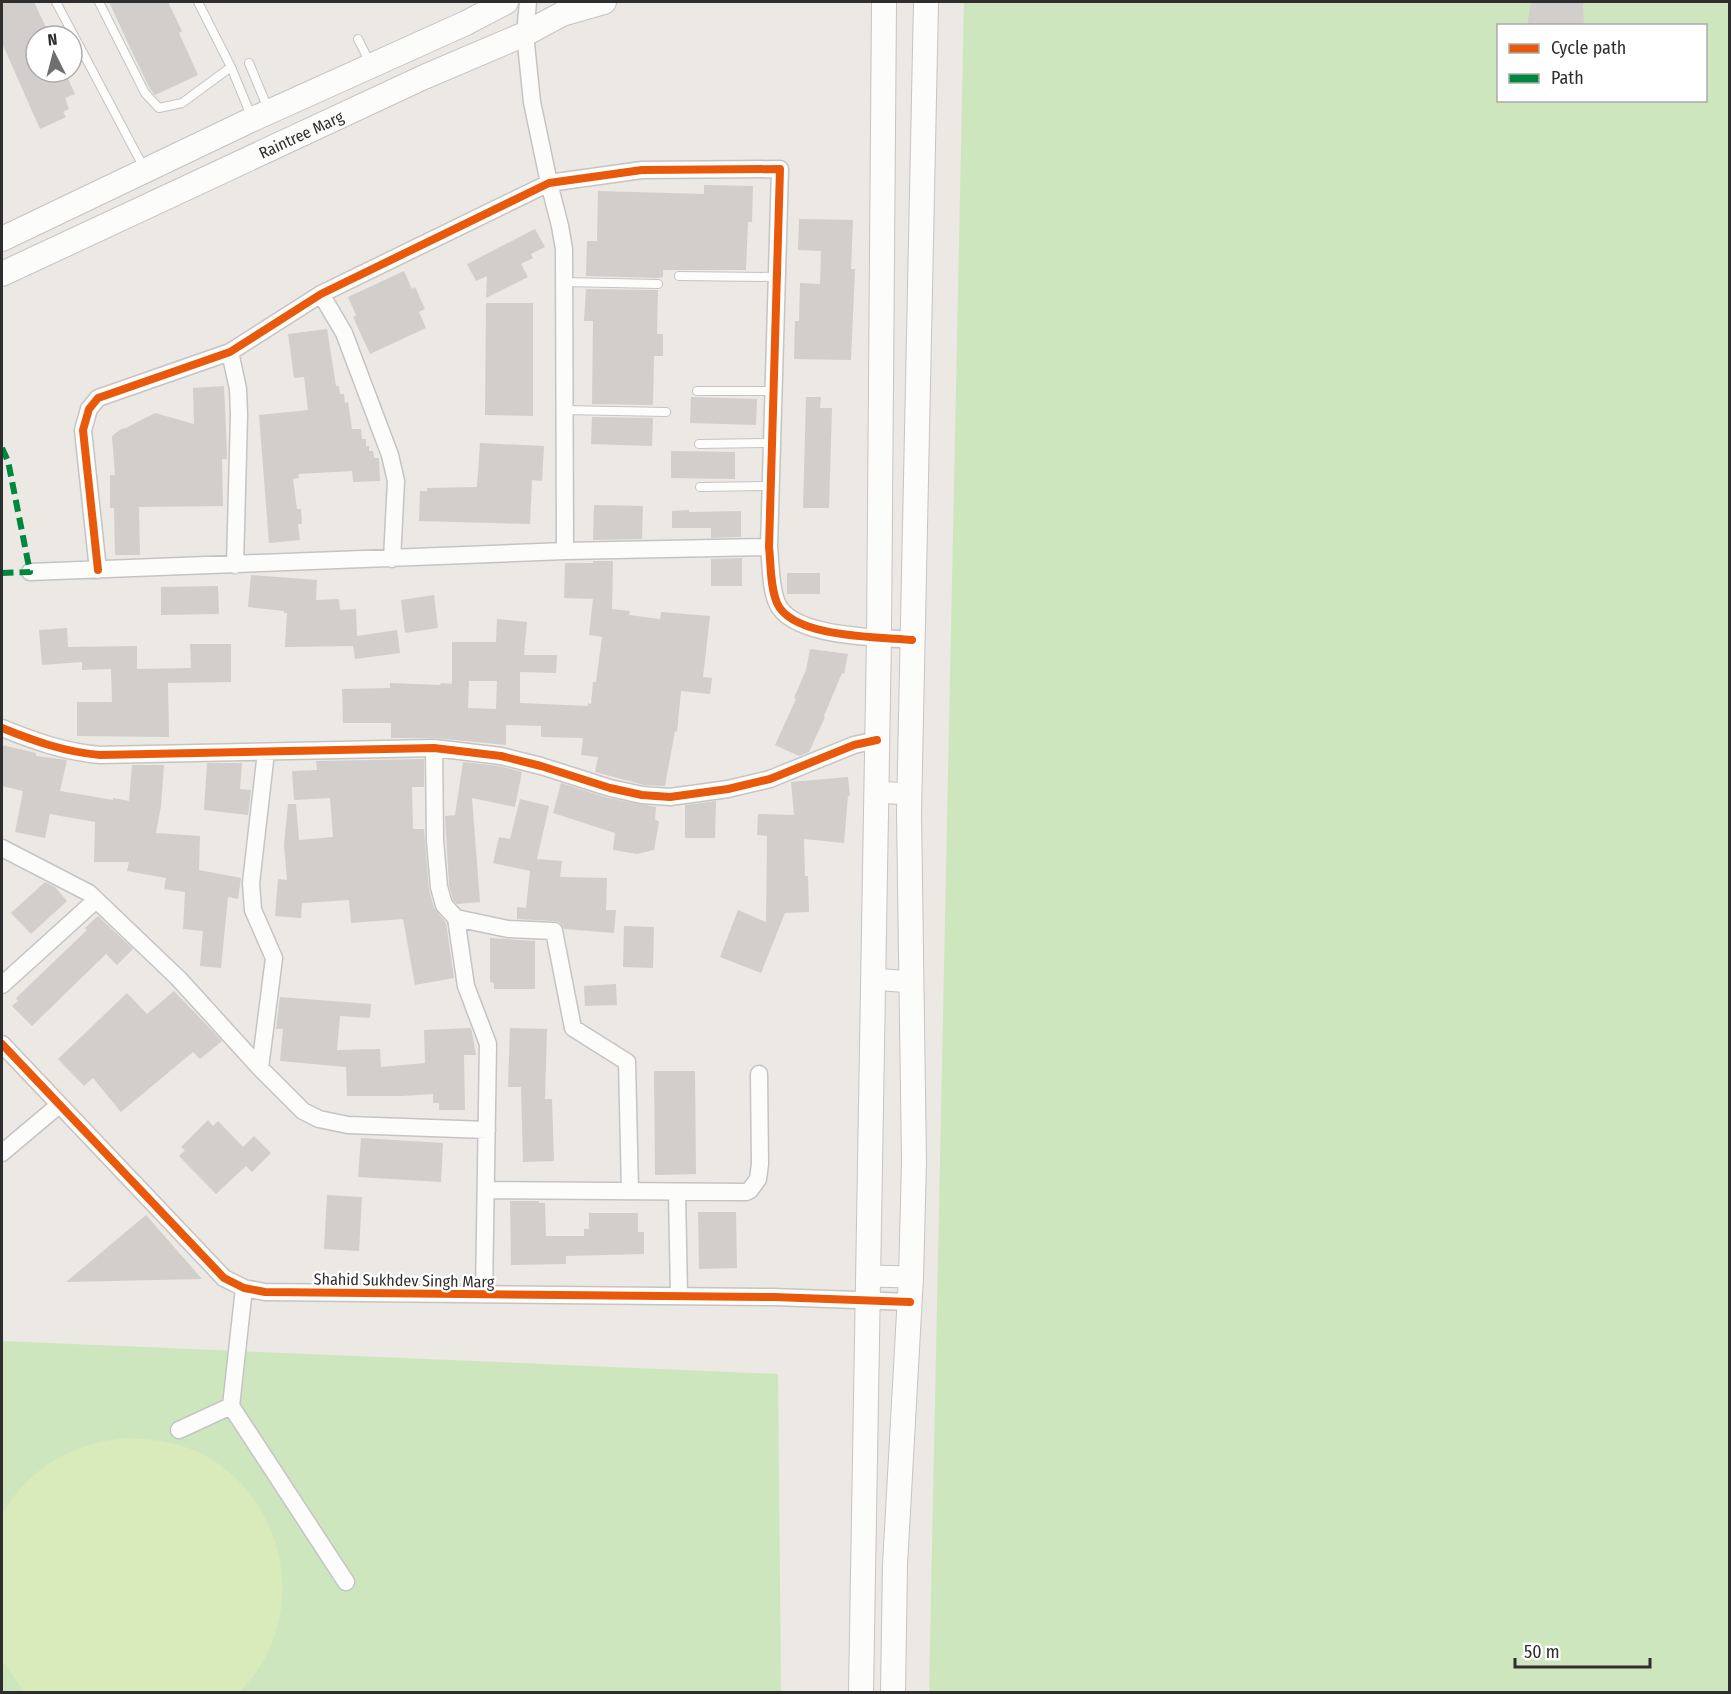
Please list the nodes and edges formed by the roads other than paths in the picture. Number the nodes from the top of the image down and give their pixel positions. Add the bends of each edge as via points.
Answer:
1 (56, 2) edge
2 (99, 2) edge
3 (198, 2) edge
4 (506, 2) edge
5 (528, 2) edge
6 (604, 2) edge
7 (884, 2) edge
8 (926, 2) edge
9 (525, 34) junction
10 (358, 39) dead end
11 (249, 63) dead end
12 (371, 65) junction
13 (231, 67) junction
14 (261, 115) junction
15 (145, 171) junction
16 (549, 183) junction
17 (2, 239) edge
18 (2, 274) edge
19 (679, 276) dead end
20 (776, 277) junction
21 (564, 282) junction
22 (658, 284) dead end
23 (321, 294) junction
24 (230, 352) junction
25 (698, 391) dead end
26 (774, 391) junction
27 (565, 410) junction
28 (666, 412) dead end
29 (772, 443) junction
30 (699, 444) dead end
31 (771, 486) junction
32 (700, 487) dead end
33 (770, 547) junction
34 (565, 551) junction
35 (392, 559) junction
36 (235, 565) junction
37 (98, 570) junction
38 (30, 572) dead end
39 (879, 637) junction
40 (912, 640) junction
41 (2, 728) edge
42 (878, 740) junction
43 (434, 748) junction
44 (266, 752) junction
45 (876, 792) junction
46 (909, 803) junction
47 (2, 848) edge
48 (96, 900) junction
49 (456, 918) junction
50 (872, 979) junction
51 (912, 982) junction
52 (2, 985) edge
53 (2, 1044) edge
54 (260, 1068) junction
55 (759, 1074) dead end
56 (59, 1105) junction
57 (487, 1130) junction
58 (2, 1153) edge
59 (486, 1190) junction
60 (630, 1191) junction
61 (677, 1192) junction
62 (911, 1277) junction
63 (244, 1288) junction
64 (869, 1288) junction
65 (484, 1294) junction
66 (679, 1296) junction
67 (910, 1302) junction
68 (231, 1406) junction
69 (179, 1430) dead end
70 (346, 1582) dead end
71 (861, 1692) edge
72 (893, 1692) edge

1 - 15 lane
2 - 13 lane via 145,93 159,108 182,103
3 - 13 lane
4 - 12 main road, Raintree Marg
5 - 9 street
6 - 9 main road, Raintree Marg via 562,14
7 - 39 main road
8 - 40 main road
9 - 16 street via 532,102
9 - 18 main road, Raintree Marg via 424,77
10 - 12 lane
11 - 14 lane
12 - 14 main road, Raintree Marg
13 - 14 lane
14 - 15 main road, Raintree Marg
15 - 17 main road, Raintree Marg
16 - 20 street via 642,170 780,169
16 - 21 street via 564,249
16 - 23 street
19 - 20 lane
20 - 26 street
21 - 22 lane
21 - 27 street
23 - 24 street
23 - 35 street via 344,333 390,455 396,481
24 - 36 street via 239,415
24 - 37 street via 98,398 89,409 83,442
25 - 26 lane
26 - 29 street
27 - 28 lane
27 - 34 street
29 - 30 lane
29 - 31 street
31 - 32 lane
31 - 33 street
33 - 34 street
33 - 39 street via 777,604 792,620 820,630
34 - 35 street
35 - 36 street
36 - 37 street
37 - 38 street
39 - 40 street
39 - 42 main road
40 - 46 main road
41 - 44 street via 76,753
42 - 43 street via 770,779 670,797 620,790 501,756
42 - 45 main road
43 - 44 street
43 - 49 street via 439,887 444,905
44 - 54 street via 251,883 253,910 274,958
45 - 46 street
45 - 50 main road
46 - 51 main road
47 - 48 street
48 - 52 street
48 - 54 street via 179,979
49 - 57 street via 466,986 488,1044
49 - 60 street via 508,929 554,931 573,1028 627,1062
50 - 51 street
50 - 64 main road
51 - 62 main road
53 - 56 street, Shahid Sukhdev Singh Marg
54 - 57 street via 303,1111 332,1123
55 - 61 street via 758,1179 746,1192
56 - 58 street
56 - 63 street, Shahid Sukhdev Singh Marg via 224,1278
57 - 59 street
59 - 60 street
59 - 65 street
60 - 61 street
61 - 66 street
62 - 64 street
62 - 67 main road
63 - 65 street, Shahid Sukhdev Singh Marg via 265,1292
63 - 68 street
64 - 66 street, Shahid Sukhdev Singh Marg via 842,1298
64 - 67 street, Shahid Sukhdev Singh Marg
64 - 71 main road
65 - 66 street, Shahid Sukhdev Singh Marg
67 - 72 main road via 895,1565
68 - 69 street
68 - 70 street

